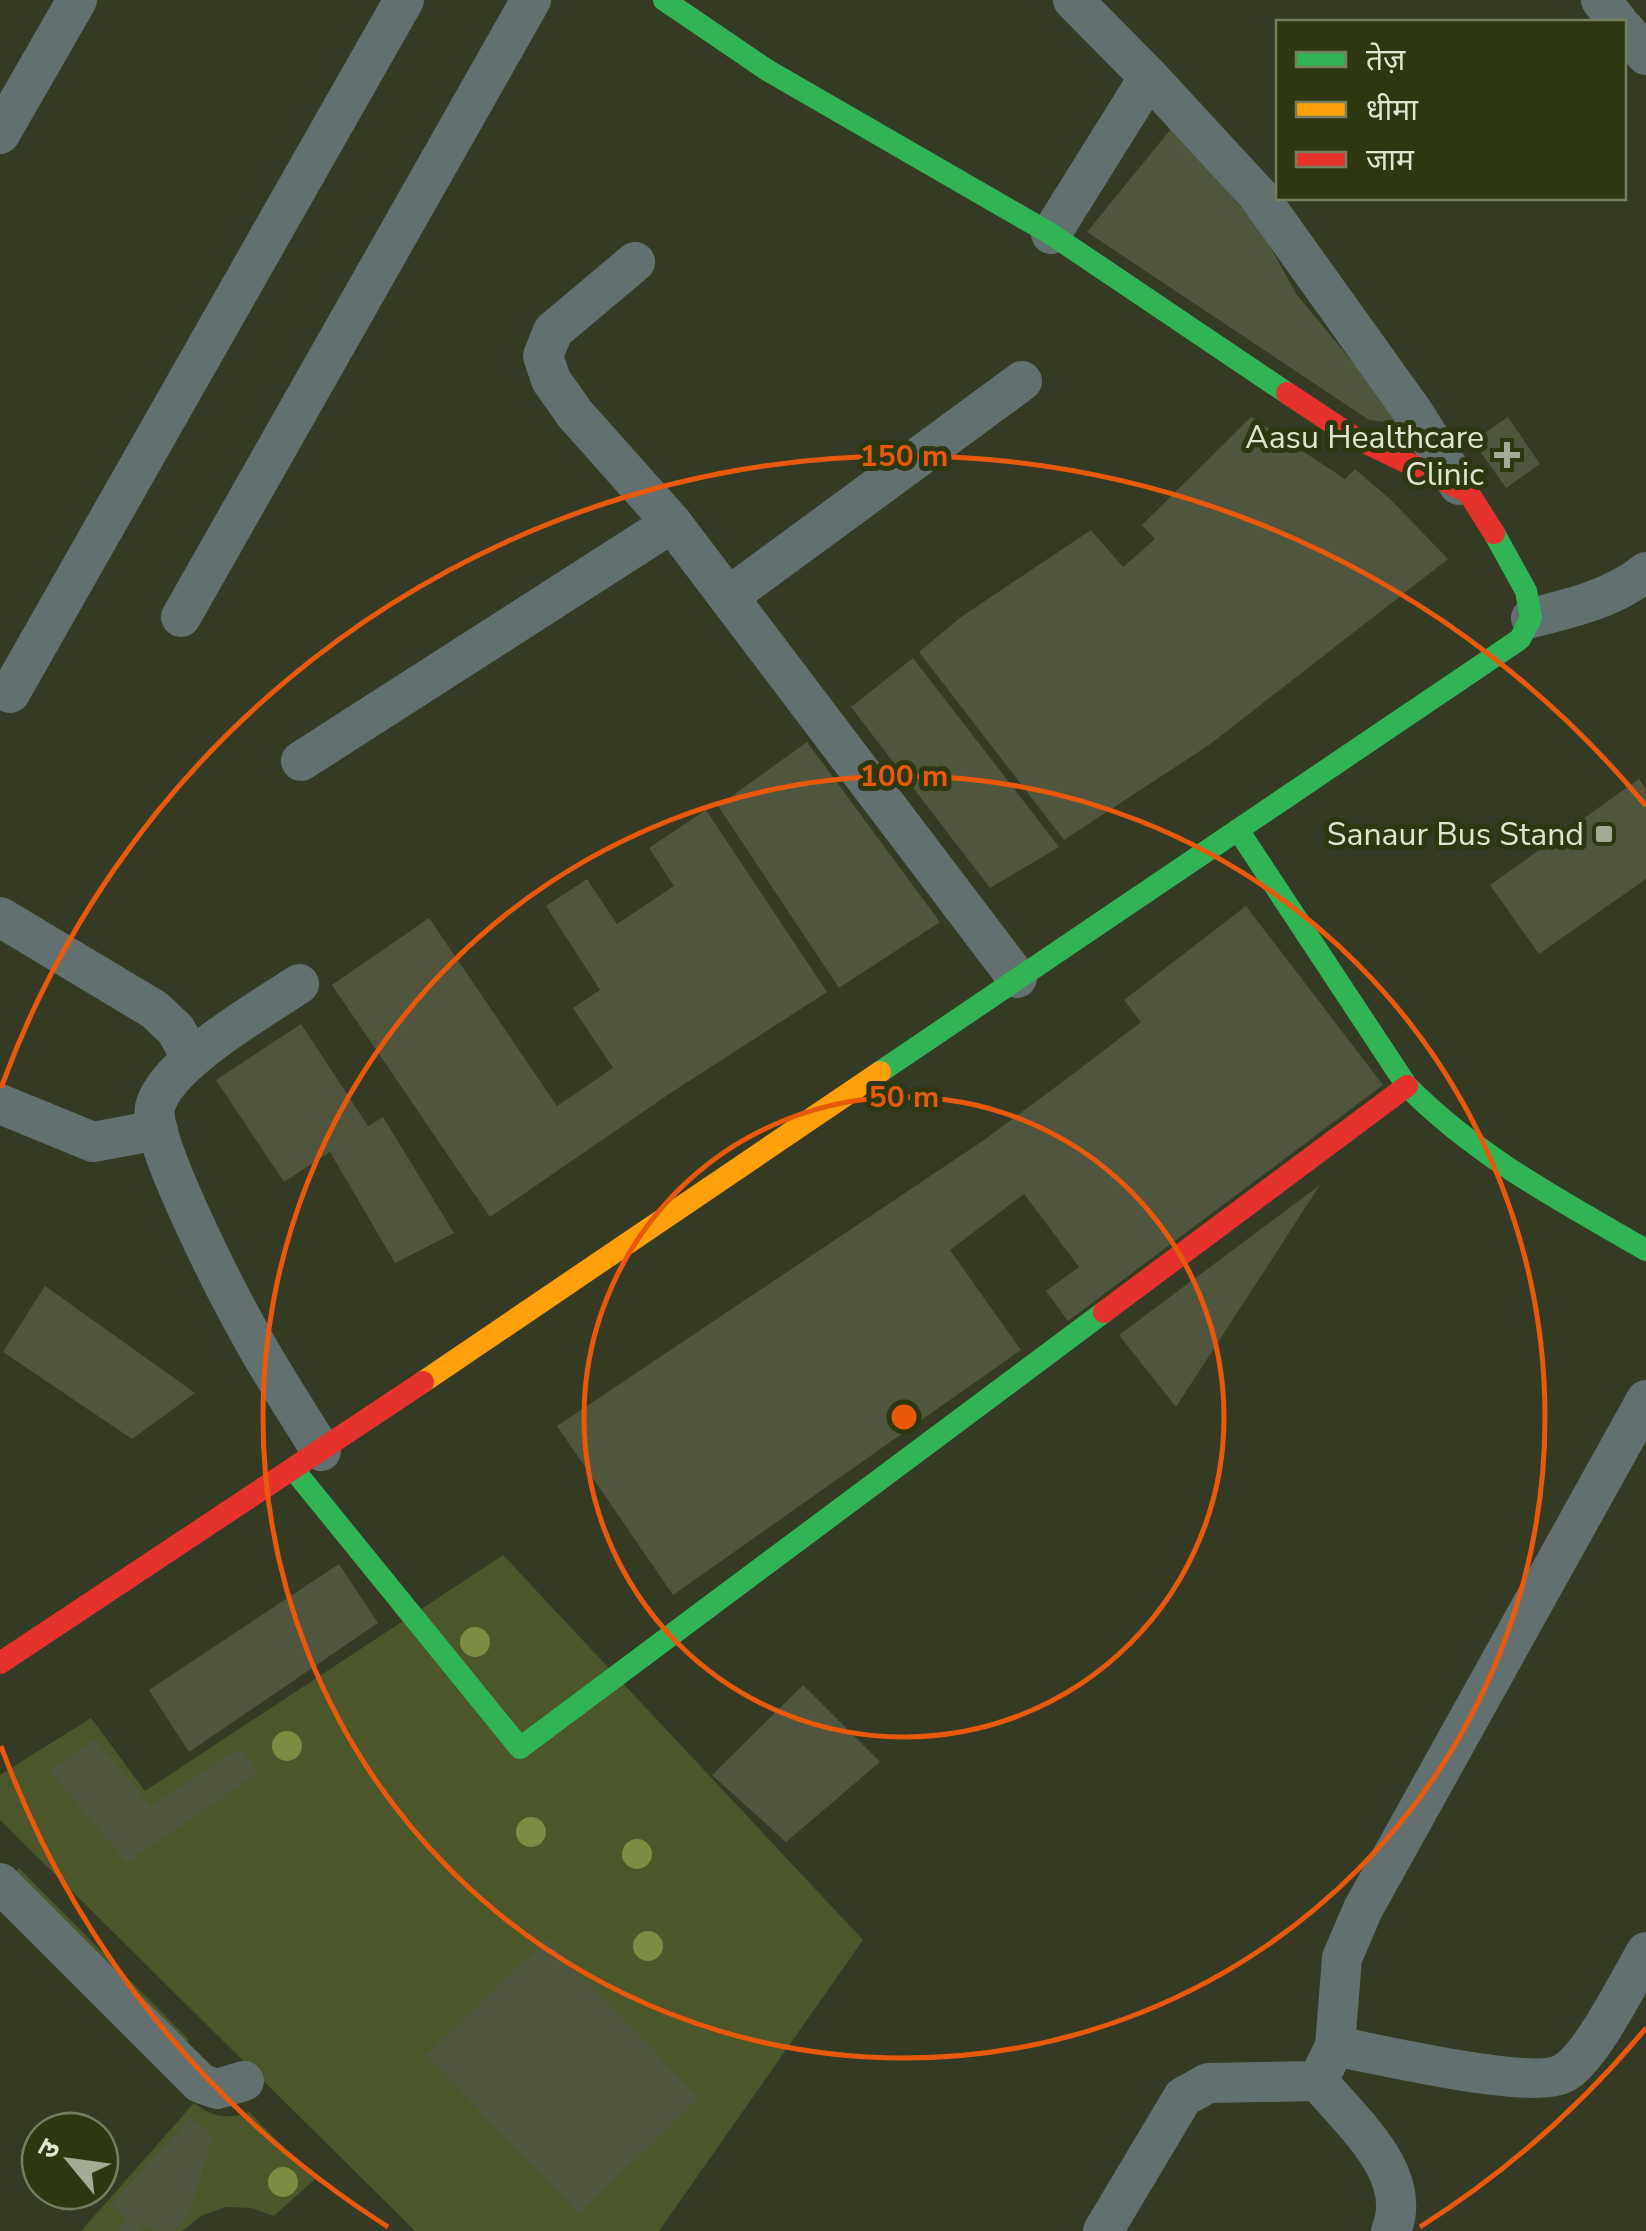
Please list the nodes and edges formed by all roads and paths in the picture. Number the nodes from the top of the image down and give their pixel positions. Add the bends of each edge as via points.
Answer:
1 (77, 0) edge
2 (404, 0) edge
3 (531, 0) edge
4 (664, 0) edge
5 (1072, 0) edge
6 (1601, 0) edge
7 (1616, 20) edge
8 (1626, 31) edge
9 (1646, 55) edge
10 (1150, 78) junction
11 (0, 134) edge
12 (1050, 234) junction
13 (635, 262) dead end
14 (1022, 382) dead end
15 (1459, 485) junction
16 (672, 522) junction
17 (1638, 592) edge
18 (728, 597) junction
19 (180, 616) dead end
20 (1531, 618) junction
21 (10, 693) dead end
22 (300, 760) dead end
23 (1238, 830) junction
24 (0, 917) edge
25 (1017, 978) junction
26 (299, 984) dead end
27 (191, 1057) junction
28 (1407, 1086) junction
29 (0, 1104) edge
30 (158, 1130) junction
31 (1646, 1250) edge
32 (1646, 1400) edge
33 (308, 1460) junction
34 (0, 1663) edge
35 (0, 1882) edge
36 (1646, 1952) edge
37 (1326, 2064) junction
38 (244, 2081) dead end
39 (1103, 2231) edge
40 (1390, 2231) edge

1 - 11 street
2 - 21 street
3 - 19 street
4 - 12 street via 767,70
5 - 10 street
6 - 7 street
8 - 9 street
10 - 12 street
10 - 15 street via 1257,194
12 - 15 street via 1352,436
13 - 16 street via 554,330 543,356 575,414
14 - 18 street
15 - 20 street via 1476,500 1518,576
16 - 18 street
16 - 22 street
17 - 20 street via 1610,592
18 - 25 street
20 - 23 street via 1520,639
23 - 25 street
23 - 28 street
24 - 27 street via 155,1010
25 - 33 street
26 - 27 street
27 - 30 street via 154,1109
28 - 31 street via 1466,1142
28 - 33 street via 520,1748
29 - 30 street via 92,1142
30 - 33 street via 164,1156
32 - 37 street via 1363,1909 1342,1958
33 - 34 street
35 - 38 street via 200,2084 217,2089
36 - 37 street via 1586,2053 1563,2074 1528,2080
37 - 39 street via 1208,2083 1183,2097
37 - 40 street via 1390,2170 1397,2193

